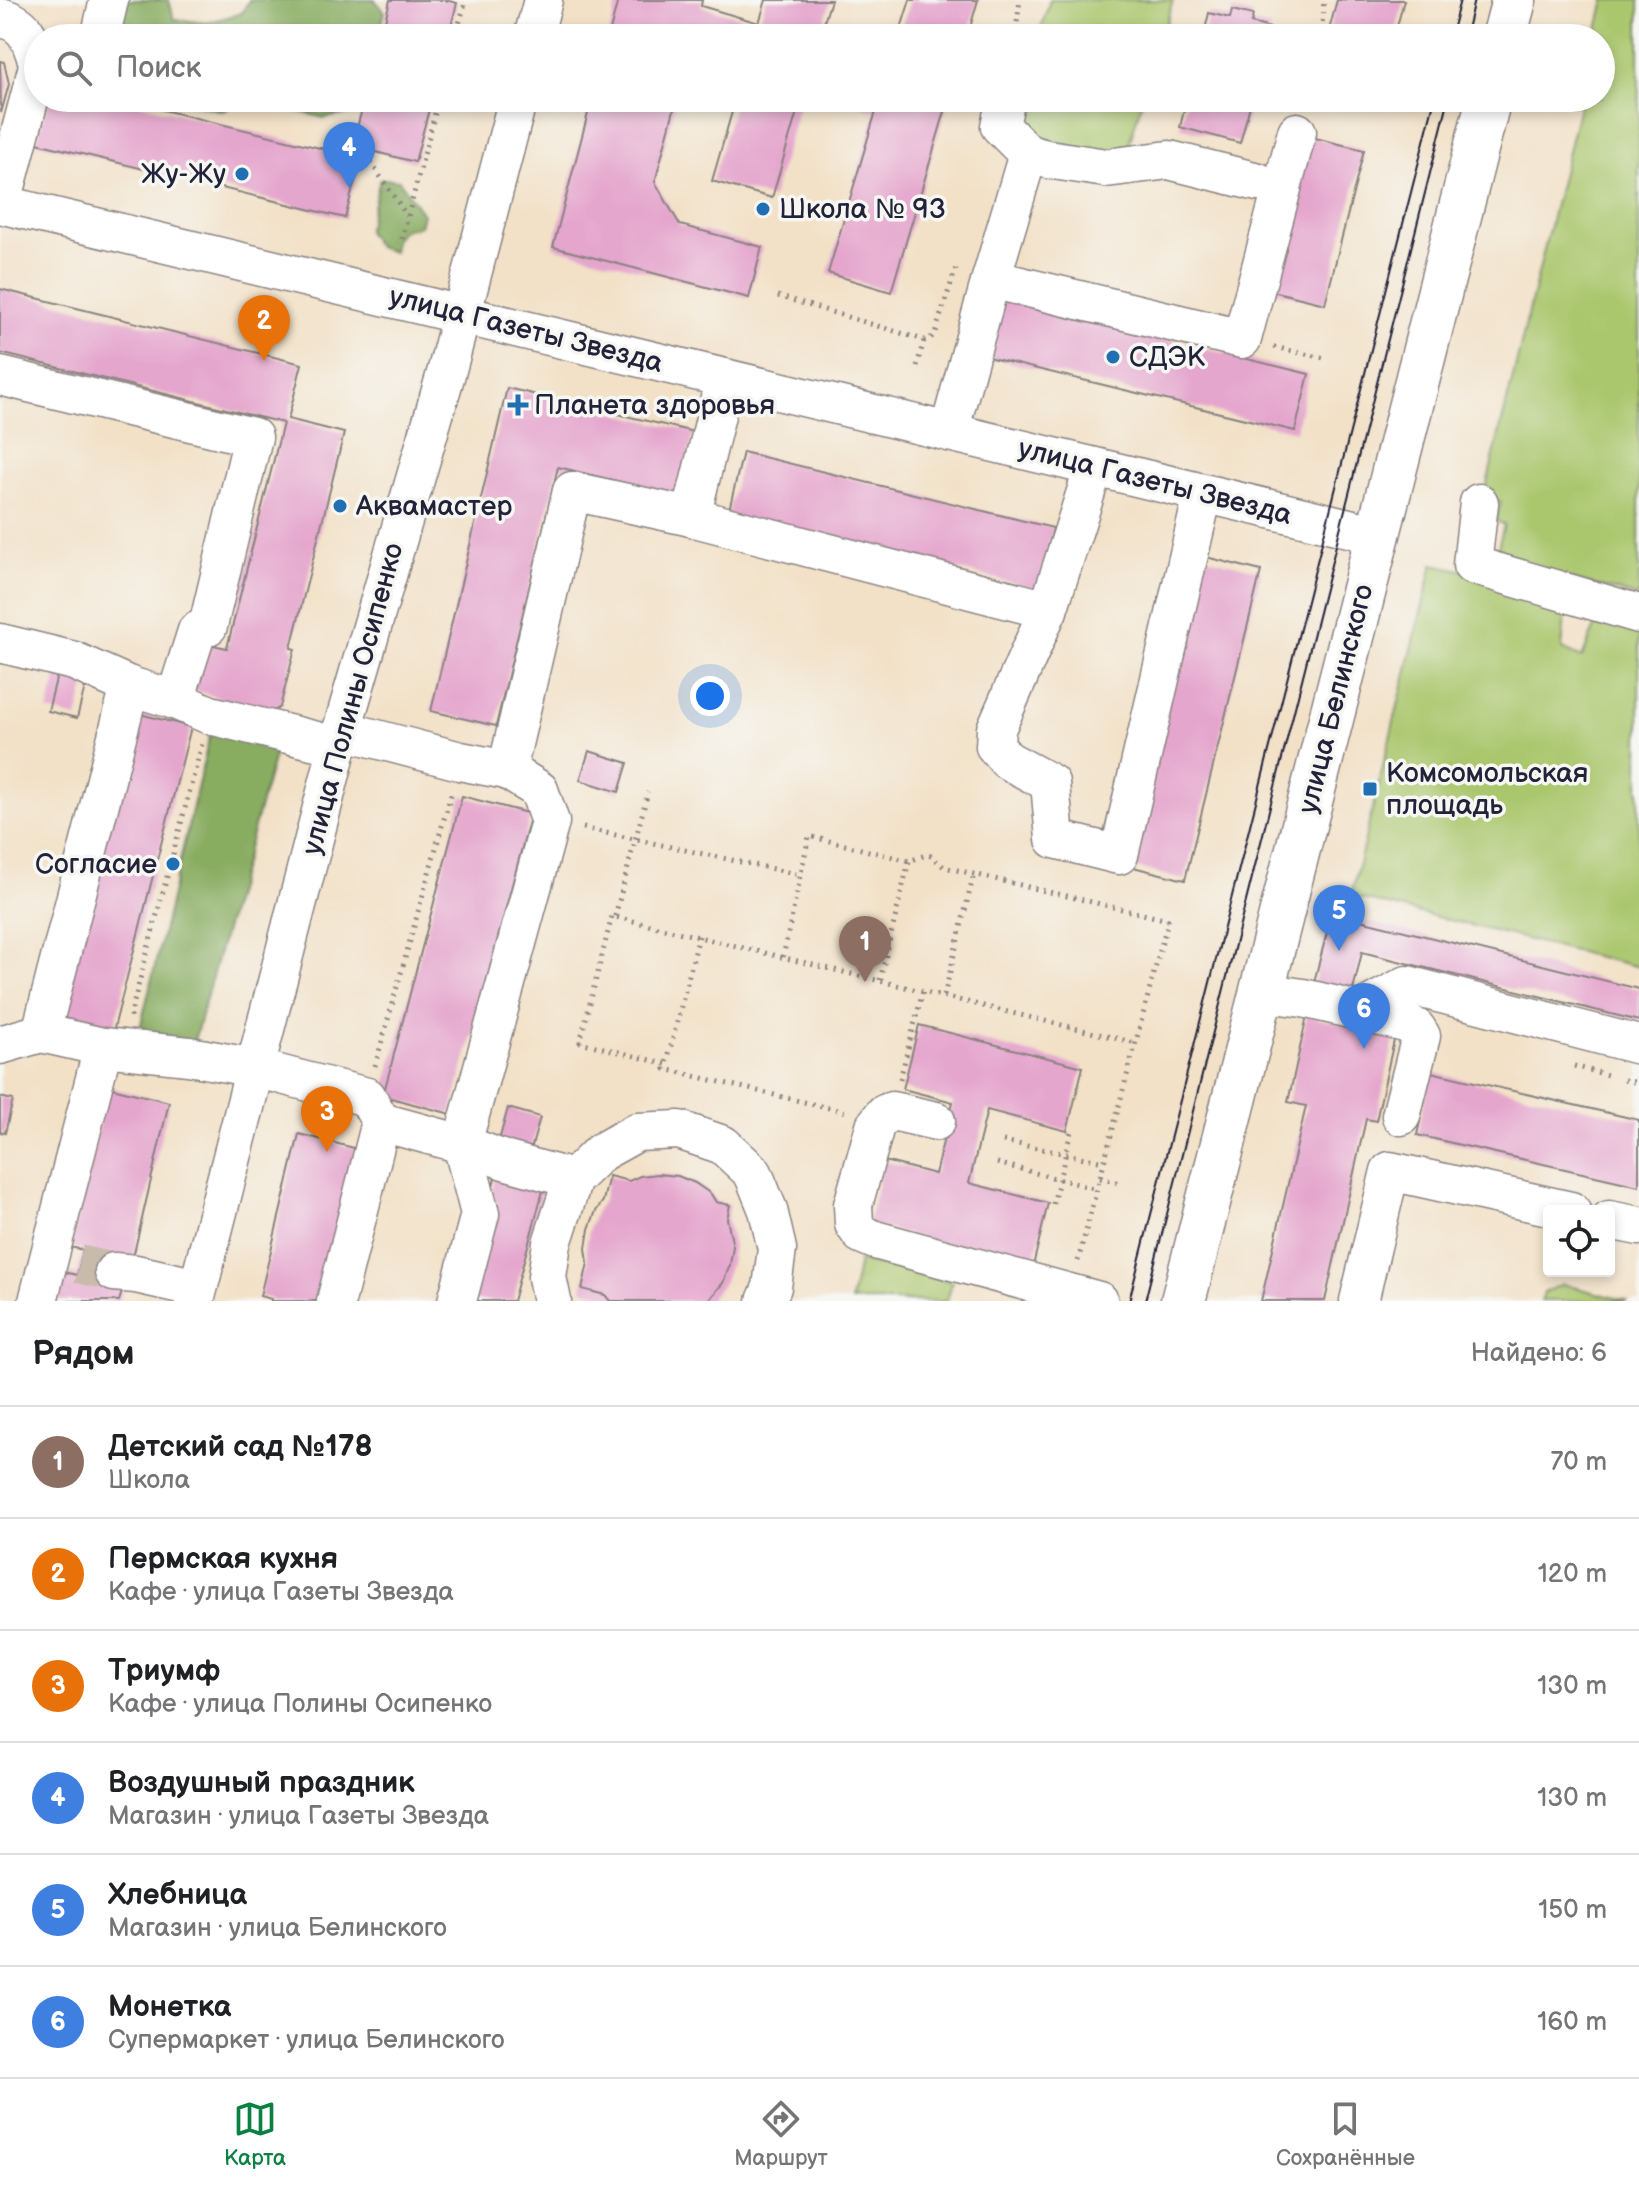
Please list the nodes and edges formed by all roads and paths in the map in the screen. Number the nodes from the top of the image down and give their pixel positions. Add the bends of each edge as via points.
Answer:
1 (109, 0) edge
2 (466, 0) edge
3 (543, 0) edge
4 (1020, 0) edge
5 (1324, 0) edge
6 (1514, 0) edge
7 (0, 17) edge
8 (103, 24) edge
9 (459, 24) edge
10 (537, 24) edge
11 (1017, 24) edge
12 (1322, 24) edge
13 (1508, 24) edge
14 (24, 31) edge
15 (26, 112) edge
16 (435, 112) edge
17 (514, 112) edge
18 (1003, 112) edge
19 (1485, 112) edge
20 (344, 130) dead end
21 (1297, 132) dead end
22 (1028, 154) junction
23 (1258, 182) dead end
24 (0, 192) edge
25 (0, 204) edge
26 (407, 217) junction
27 (402, 239) dead end
28 (958, 259) dead end
29 (991, 279) junction
30 (778, 296) dead end
31 (461, 314) junction
32 (1242, 339) junction
33 (924, 340) junction
34 (1328, 359) dead end
35 (917, 366) dead end
36 (0, 376) edge
37 (725, 378) junction
38 (949, 432) junction
39 (1094, 467) junction
40 (1203, 494) junction
41 (1479, 503) dead end
42 (691, 517) junction
43 (1378, 535) junction
44 (1048, 610) junction
45 (1639, 614) edge
46 (0, 643) edge
47 (130, 686) junction
48 (175, 700) junction
49 (210, 715) junction
50 (340, 738) junction
51 (460, 761) junction
52 (507, 770) junction
53 (648, 792) dead end
54 (609, 833) dead end
55 (635, 838) junction
56 (909, 861) junction
57 (974, 874) junction
58 (801, 875) junction
59 (615, 916) junction
60 (699, 936) junction
61 (783, 957) junction
62 (880, 980) junction
63 (923, 991) junction
64 (1261, 992) junction
65 (944, 996) junction
66 (1359, 1011) junction
67 (41, 1033) junction
68 (1136, 1043) junction
69 (0, 1045) edge
70 (1639, 1045) edge
71 (112, 1048) junction
72 (666, 1064) junction
73 (255, 1068) junction
74 (374, 1110) junction
75 (886, 1115) junction
76 (1401, 1116) dead end
77 (936, 1121) dead end
78 (1072, 1128) dead end
79 (1003, 1141) dead end
80 (462, 1144) junction
81 (1066, 1154) junction
82 (1104, 1162) junction
83 (997, 1163) dead end
84 (1100, 1178) junction
85 (573, 1179) junction
86 (1059, 1179) junction
87 (1120, 1183) dead end
88 (1097, 1189) junction
89 (1053, 1204) dead end
90 (1544, 1205) edge
91 (1615, 1221) edge
92 (1639, 1226) edge
93 (81, 1264) junction
94 (196, 1295) edge
95 (1084, 1297) edge
96 (38, 1301) edge
97 (336, 1301) edge
98 (457, 1301) edge
99 (552, 1301) edge
100 (766, 1301) edge
101 (1183, 1301) edge
102 (1359, 1301) edge

1 - 8 street
2 - 9 path
3 - 10 street
4 - 11 path
5 - 12 path
6 - 13 main road
7 - 14 street
15 - 24 street via 10,176
16 - 26 path
17 - 31 street, улица Полины Осипенко
18 - 22 street via 1000,126
19 - 43 main road, улица Белинского
20 - 26 path via 348,150 365,154
21 - 32 street
22 - 23 street via 1106,168 1169,160
22 - 29 street
25 - 31 street, улица Газеты Звезда
26 - 27 path
28 - 33 path via 935,333
29 - 32 street
29 - 38 street
30 - 33 path
31 - 37 street, улица Газеты Звезда
31 - 50 street, улица Полины Осипенко
32 - 34 path
33 - 35 path
36 - 48 street via 253,437 208,626 197,631
37 - 38 street, улица Газеты Звезда
37 - 42 street
38 - 39 street, улица Газеты Звезда
39 - 40 street, улица Газеты Звезда
39 - 44 street
40 - 43 street, улица Газеты Звезда
40 - 44 street via 1119,855 1055,839 1050,783 1007,760 995,746 996,729
41 - 45 street via 1472,565
42 - 44 street
42 - 52 street via 572,491
43 - 64 main road, улица Белинского
46 - 47 street via 74,661
47 - 48 street
47 - 67 street
48 - 49 street
49 - 50 street
49 - 71 path
50 - 51 street
50 - 73 street, улица Полины Осипенко
51 - 52 street
51 - 74 path
52 - 80 street via 539,790 550,822
53 - 55 path
54 - 55 path
55 - 58 path
55 - 59 path
56 - 57 path via 931,856 944,867
56 - 58 path via 809,836
56 - 62 path
57 - 65 path
57 - 68 path via 1168,920
58 - 61 path
59 - 60 path
59 - 72 path via 580,1042
60 - 61 path
60 - 72 path
61 - 62 path
62 - 63 path
63 - 65 path
63 - 75 path
64 - 66 street
64 - 101 main road, улица Белинского
65 - 68 path
66 - 70 street via 1407,985
66 - 76 street via 1409,1024 1421,1036
67 - 69 street
67 - 71 street
68 - 82 path
71 - 73 street
71 - 93 street
72 - 75 path via 665,1069
73 - 74 street
73 - 94 street, улица Полины Осипенко
74 - 80 street
74 - 97 street
75 - 77 street
75 - 95 street via 875,1126 853,1205 854,1224 861,1234
78 - 81 path
79 - 81 path
80 - 85 street
80 - 98 street via 480,1214
81 - 82 path
81 - 86 path
82 - 84 path
83 - 86 path
84 - 87 path
84 - 88 path
85 - 99 street via 552,1243 547,1277
85 - 100 street via 601,1152 637,1132 679,1130 723,1145 753,1173 768,1210 777,1249
86 - 88 path
86 - 89 path
88 - 95 path
90 - 102 street via 1390,1171
91 - 92 street
93 - 94 street via 136,1274
93 - 96 street

